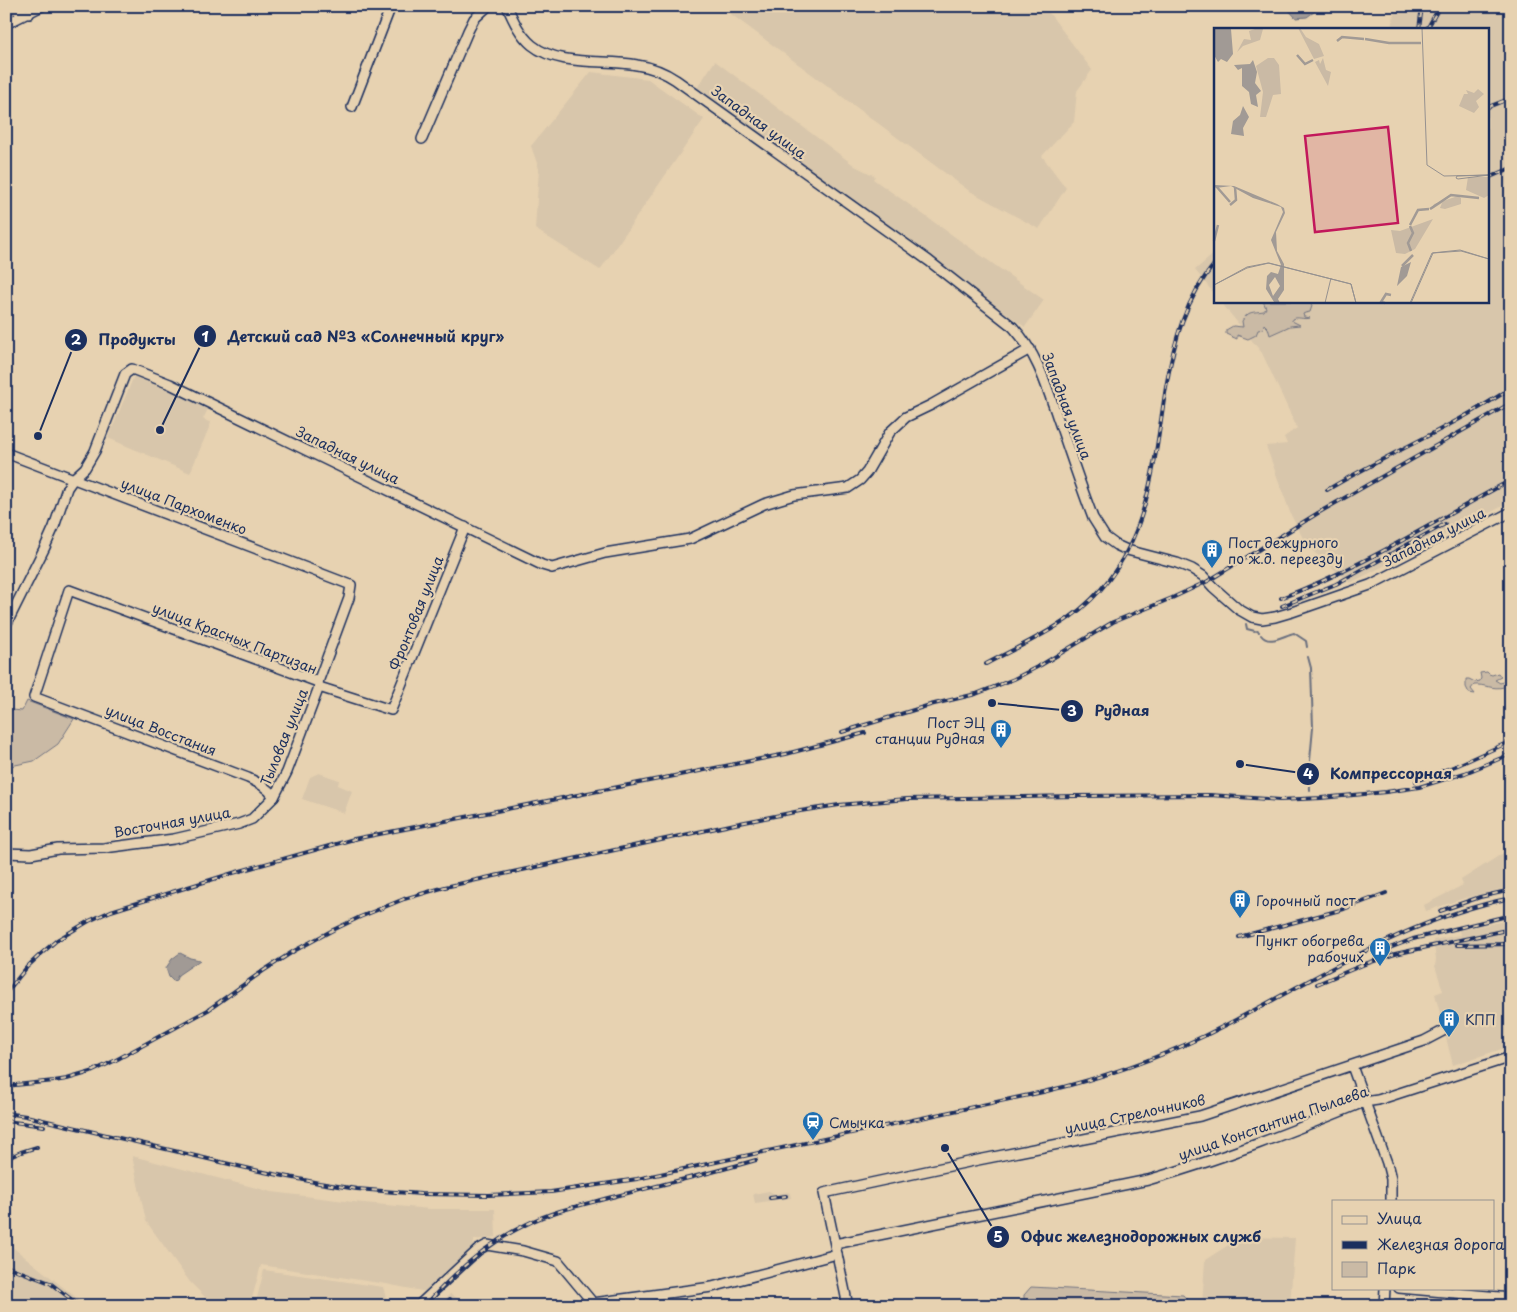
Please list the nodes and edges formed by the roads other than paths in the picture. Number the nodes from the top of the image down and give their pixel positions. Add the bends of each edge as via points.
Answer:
1 (6, 6) edge
2 (42, 6) edge
3 (391, 6) edge
4 (488, 6) edge
5 (507, 6) edge
6 (28, 14) junction
7 (6, 24) edge
8 (352, 107) dead end
9 (422, 138) dead end
10 (1030, 349) junction
11 (6, 453) edge
12 (74, 478) junction
13 (1511, 512) edge
14 (465, 527) junction
15 (351, 585) joint
16 (6, 624) edge
17 (318, 685) junction
18 (34, 697) joint
19 (391, 710) joint
20 (274, 797) junction
21 (6, 853) edge
22 (1443, 1031) dead end
23 (1511, 1057) edge
24 (1352, 1066) junction
25 (1364, 1102) junction
26 (1391, 1200) edge
27 (836, 1249) junction
28 (1385, 1290) edge
29 (1413, 1290) edge
30 (1511, 1298) edge
31 (1500, 1302) edge
32 (388, 1305) edge
33 (848, 1306) edge
34 (1384, 1306) edge

1 - 6 street
2 - 6 street
3 - 8 street
4 - 9 street via 474,19
5 - 10 street, Западная улица via 524,37 543,52 566,58 637,65 659,71 685,85 929,261 1013,327
6 - 7 street
10 - 13 street, Западная улица via 1048,390 1093,518 1105,537 1122,548 1192,569 1252,617 1284,615 1370,585
10 - 14 street, Западная улица via 906,417 890,432 867,472 848,488 794,495 764,504 690,539 605,553 552,568
11 - 12 street, улица Пархоменко
12 - 14 street, Западная улица via 85,468 95,451 126,374 132,368
12 - 15 street, улица Пархоменко
12 - 16 street via 67,488 45,547
14 - 19 street, Фронтовая улица
15 - 17 street, Тыловая улица
17 - 18 street, улица Красных Партизан via 69,590
17 - 19 street, улица Красных Партизан
17 - 20 street, Тыловая улица via 287,772
18 - 20 street, улица Восстания via 260,783
20 - 21 street, Восточная улица via 246,822 174,839 104,848
22 - 24 street, улица Стрелочников via 1432,1038
23 - 25 street, улица Константина Пылаева
24 - 25 street
24 - 27 street, улица Стрелочников via 1200,1116 824,1193
25 - 26 street via 1390,1173
25 - 27 street, улица Константина Пылаева via 1280,1136 1148,1180
27 - 32 street, улица Константина Пылаева via 712,1287 593,1302 558,1261 492,1244 483,1246 419,1304
27 - 33 street
28 - 34 street
29 - 31 street
30 - 31 street

